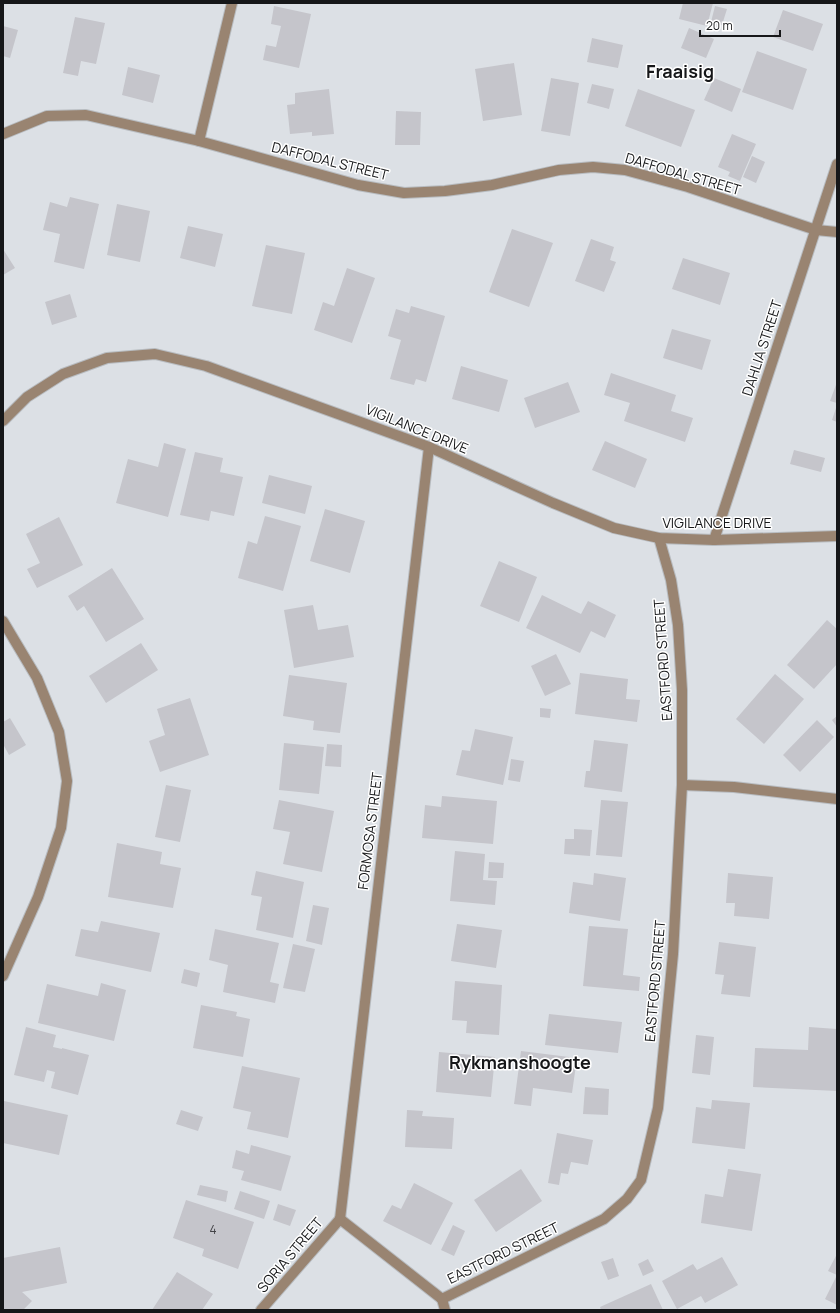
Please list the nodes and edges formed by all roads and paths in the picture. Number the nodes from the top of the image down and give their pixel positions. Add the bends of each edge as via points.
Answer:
1 (232, 3) edge
2 (3, 134) edge
3 (199, 141) junction
4 (837, 164) edge
5 (816, 230) junction
6 (837, 232) edge
7 (3, 421) edge
8 (429, 447) junction
9 (837, 536) edge
10 (659, 538) junction
11 (714, 540) junction
12 (3, 621) edge
13 (682, 785) junction
14 (837, 799) edge
15 (3, 976) edge
16 (340, 1219) junction
17 (442, 1299) junction
18 (261, 1310) edge
19 (445, 1310) edge

1 - 3 street
2 - 3 street, DAFFODAL STREET via 47,116 86,115
3 - 5 street, DAFFODAL STREET via 358,186 404,192 445,191 492,185 559,170 593,167 625,170 688,187
4 - 5 street, DAHLIA STREET
5 - 6 street, DAFFODAL STREET
5 - 11 street, DAHLIA STREET
7 - 8 street, VIGILANCE DRIVE via 27,397 63,374 107,358 154,354 206,366
8 - 10 street, VIGILANCE DRIVE via 614,528
8 - 16 street, FORMOSA STREET
9 - 11 street, VIGILANCE DRIVE
10 - 11 street, VIGILANCE DRIVE
10 - 13 street, EASTFORD STREET via 671,580 678,625 682,690
12 - 15 street via 37,678 59,732 67,781 61,828 38,897
13 - 14 street via 734,787
13 - 17 street, EASTFORD STREET via 672,954 658,1100 651,1143 641,1180 627,1199 604,1219
16 - 17 street
16 - 18 street, SORIA STREET
17 - 19 street, EASTFORD STREET

